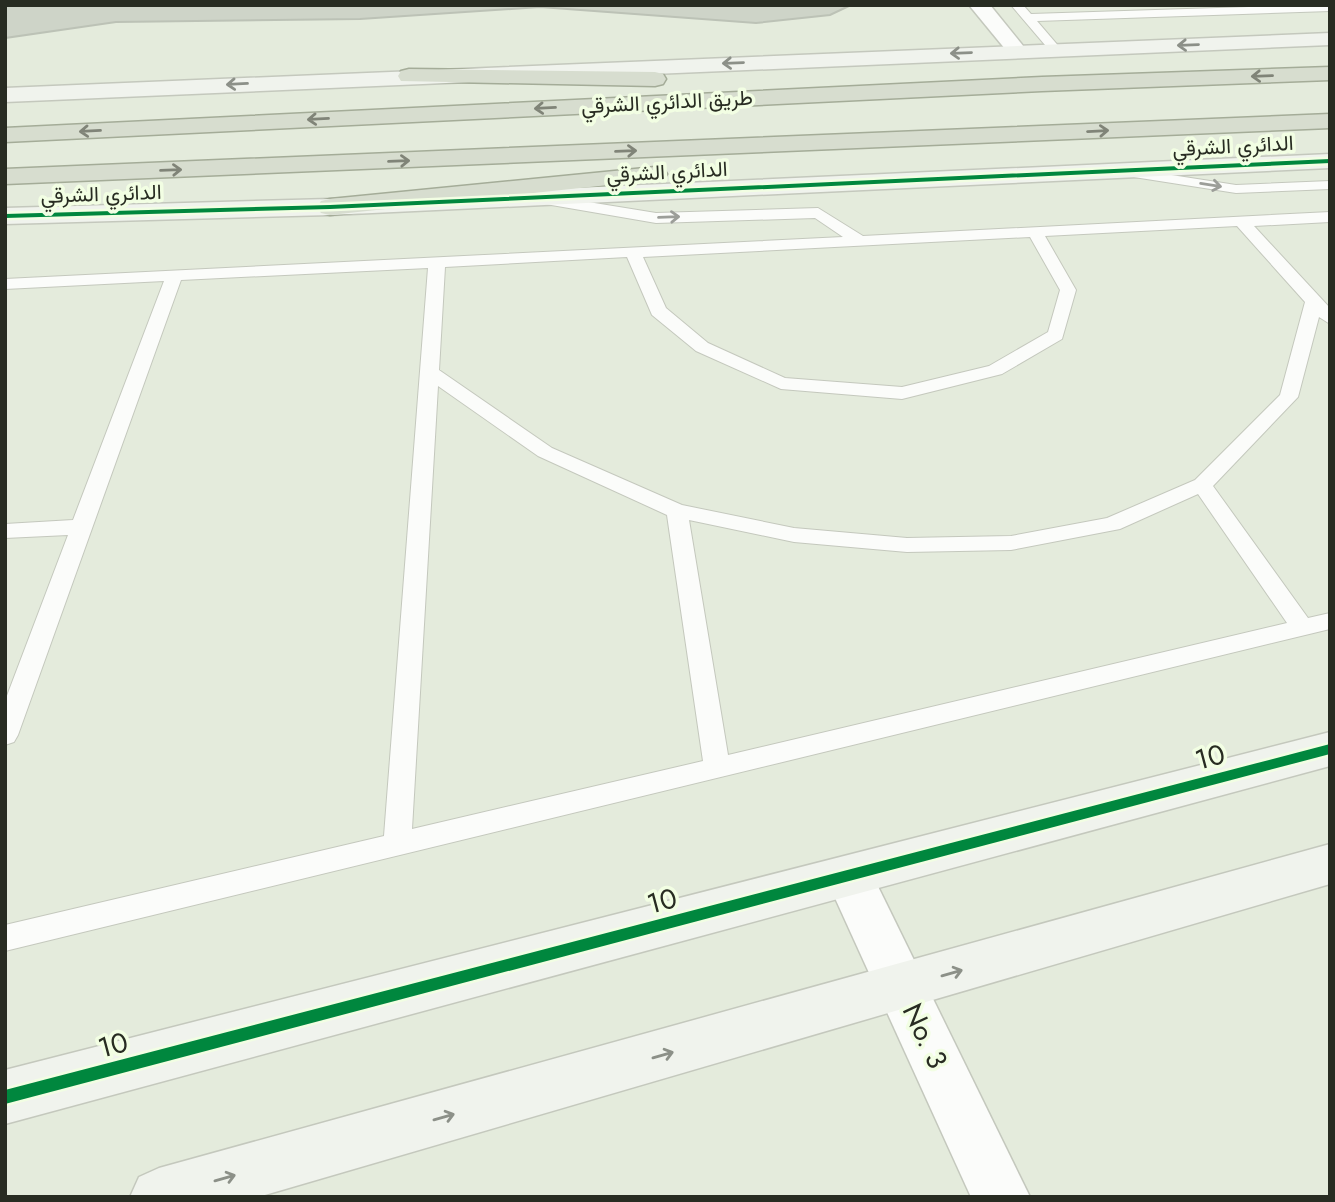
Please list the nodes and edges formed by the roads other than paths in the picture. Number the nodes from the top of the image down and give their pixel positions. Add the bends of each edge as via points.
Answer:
1 (979, 5) edge
2 (1017, 5) edge
3 (1330, 8) edge
4 (1028, 18) junction
5 (1330, 40) edge
6 (1055, 49) junction
7 (1017, 51) junction
8 (1330, 73) edge
9 (409, 76) junction
10 (1042, 84) junction
11 (5, 95) edge
12 (1330, 121) edge
13 (1050, 134) junction
14 (5, 135) edge
15 (1330, 161) edge
16 (1119, 171) junction
17 (5, 177) edge
18 (1330, 185) edge
19 (529, 198) junction
20 (330, 207) junction
21 (5, 216) edge
22 (1330, 217) edge
23 (1242, 222) junction
24 (1035, 232) junction
25 (860, 241) junction
26 (633, 253) junction
27 (437, 262) junction
28 (174, 276) junction
29 (5, 284) edge
30 (1314, 302) junction
31 (1330, 319) edge
32 (430, 372) junction
33 (1202, 485) junction
34 (677, 511) junction
35 (82, 527) junction
36 (5, 531) edge
37 (1330, 621) edge
38 (1303, 628) junction
39 (5, 735) edge
40 (1330, 749) edge
41 (717, 768) junction
42 (397, 845) junction
43 (1330, 864) edge
44 (849, 876) junction
45 (5, 938) edge
46 (902, 988) junction
47 (5, 1097) edge
48 (159, 1197) edge
49 (1001, 1197) edge

1 - 7 street
2 - 4 lane
3 - 4 lane
4 - 6 lane
5 -> 6 street
6 - 7 street
7 -> 9 street
8 -> 10 highway, طريق الدائري الشرقي
9 - 10 highway
9 -> 11 street
10 -> 14 highway, طريق الدائري الشرقي
13 -> 12 highway, طريق الدائري الشرقي
17 -> 13 highway, طريق الدائري الشرقي
13 - 20 highway
15 - 16 street, الدائري الشرقي
16 -> 18 lane via 1236,189
16 - 19 street, الدائري الشرقي
19 - 20 street, الدائري الشرقي
19 -> 25 lane via 656,218 818,213
20 - 21 street, الدائري الشرقي
22 - 23 lane
23 - 24 lane
23 - 30 lane
24 - 25 lane
24 - 26 lane via 1068,290 1056,335 995,370 902,393 781,383 702,347 658,311
25 - 26 lane
26 - 27 lane
27 - 28 lane
27 - 32 lane
28 - 29 lane
28 - 35 lane
30 - 31 lane
30 - 33 lane via 1289,397
32 - 34 lane via 545,452
32 - 42 lane
33 - 34 lane via 1112,524 1011,543 907,545 807,536
33 - 38 lane
34 - 41 lane
35 - 36 lane
35 - 39 lane
37 - 38 lane
38 - 41 lane
40 - 44 street, 10
41 - 42 lane
42 - 45 lane
46 -> 43 street
44 - 46 street, No. 3
44 - 47 street, 10
48 -> 46 street
46 - 49 street, No. 3

